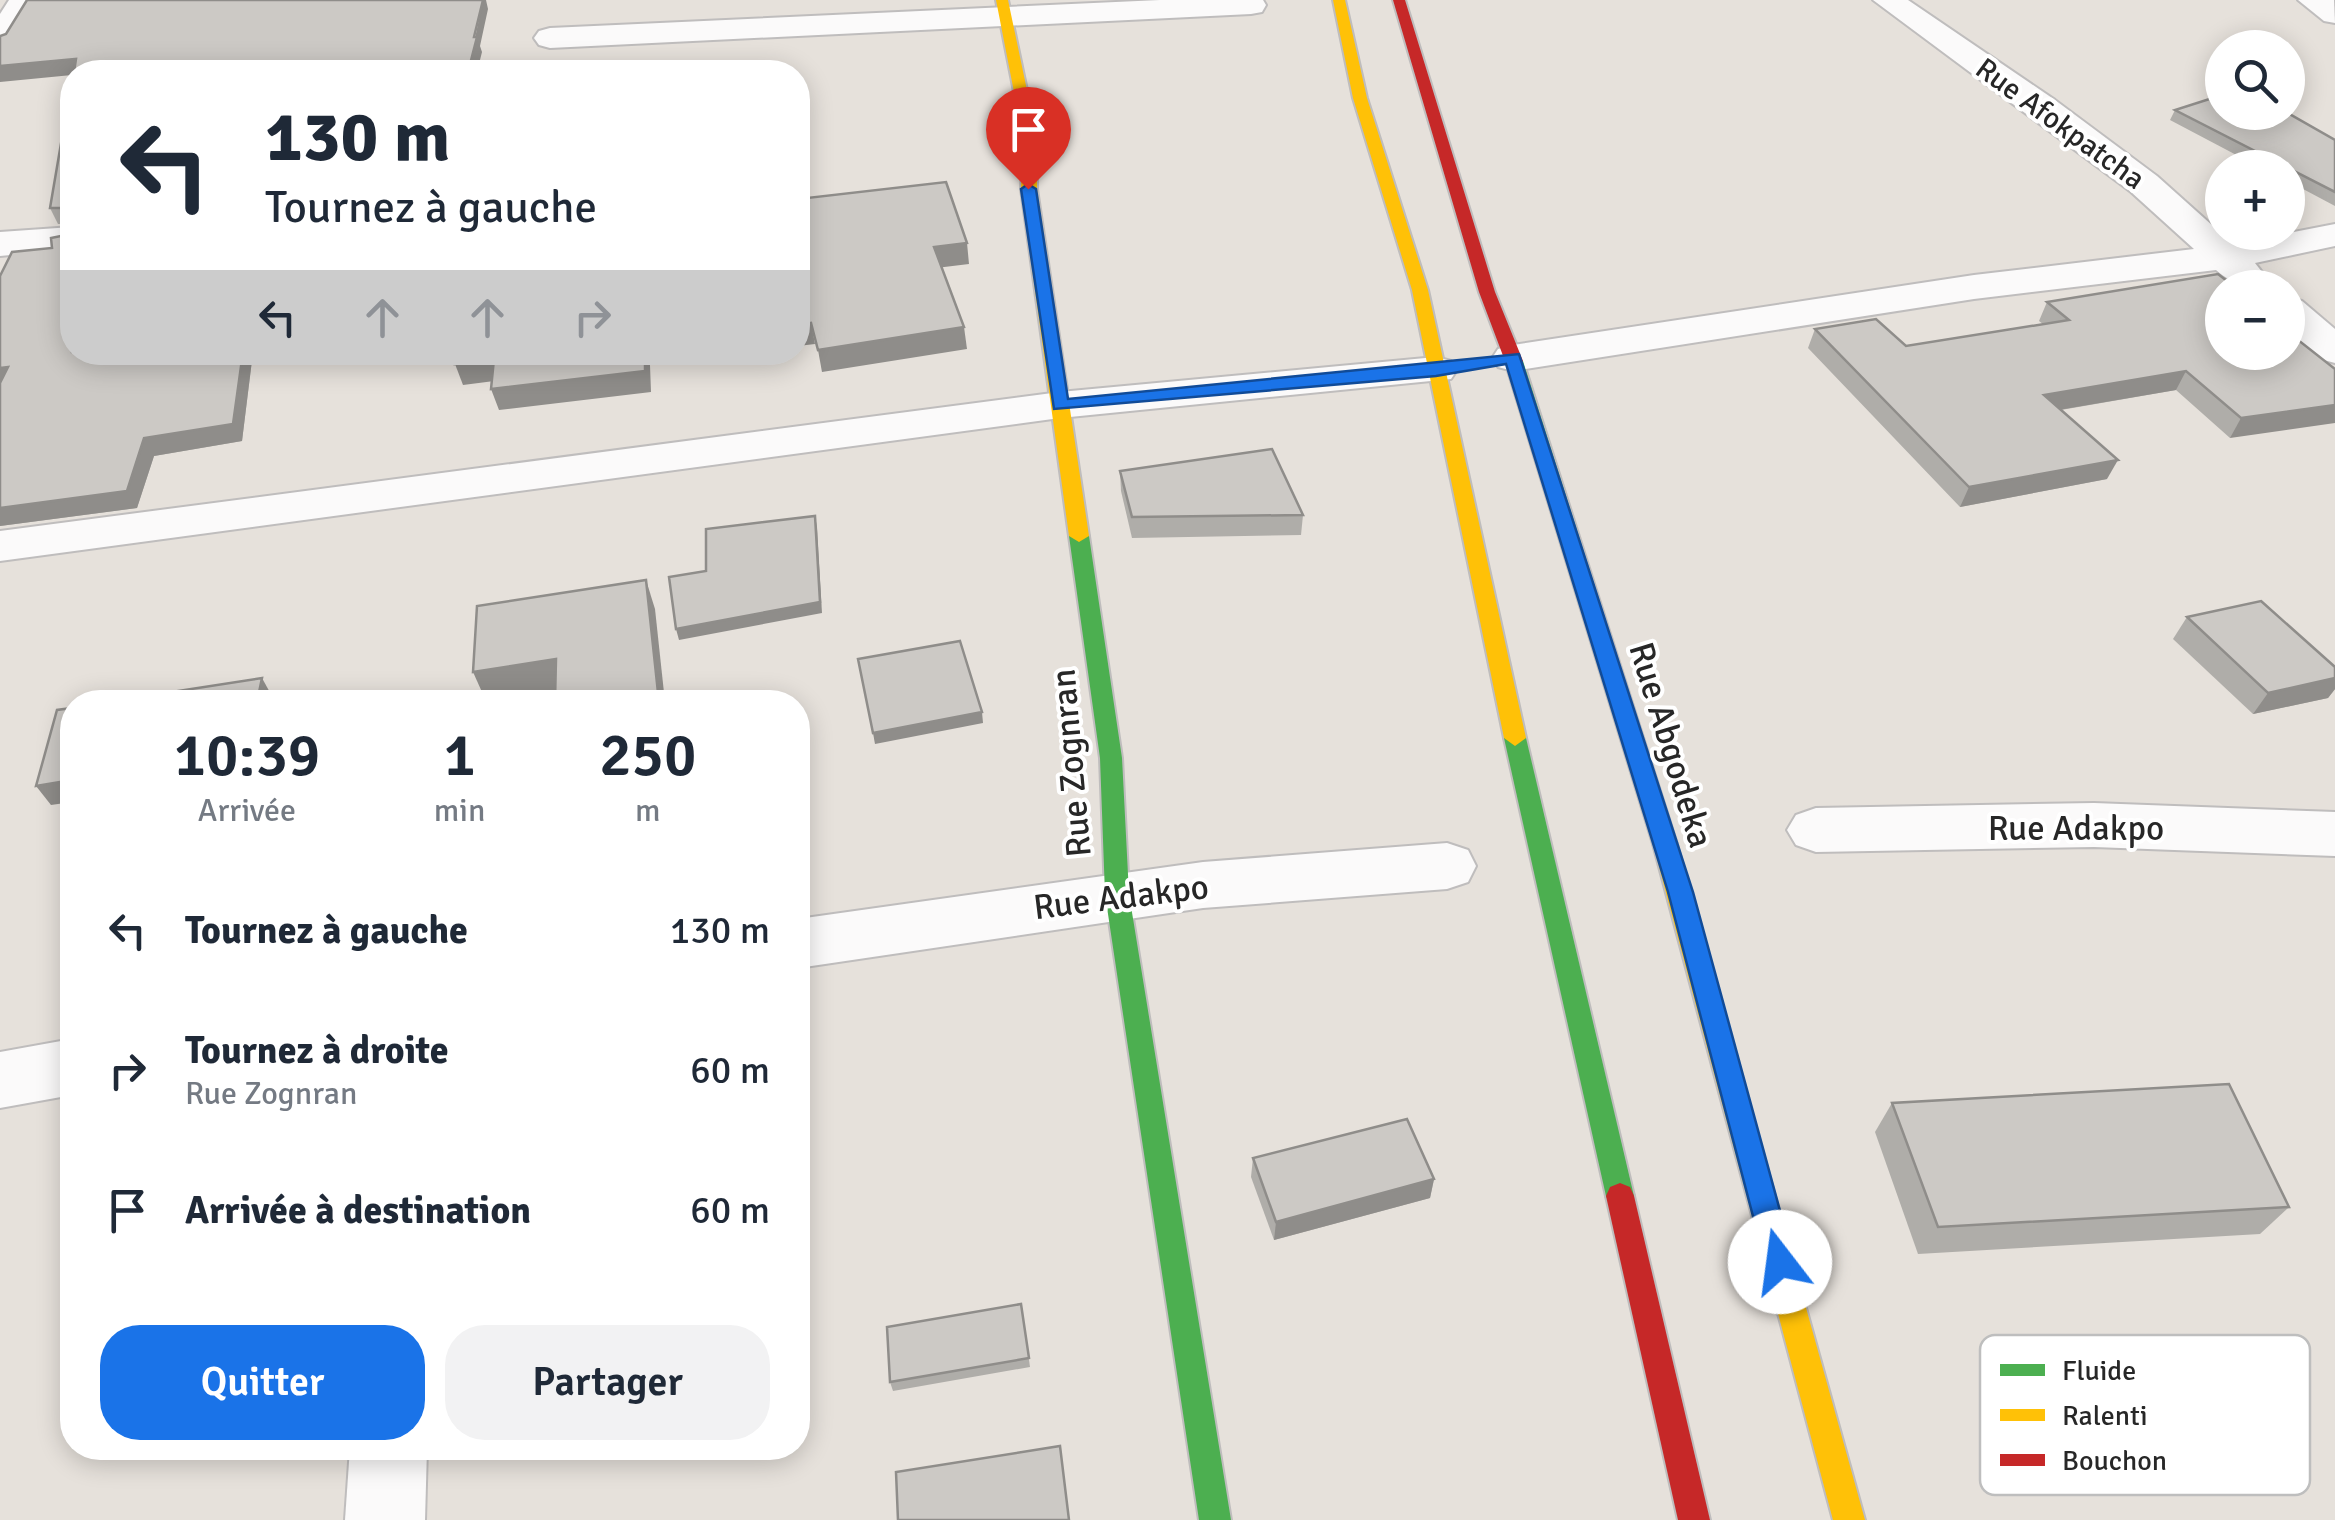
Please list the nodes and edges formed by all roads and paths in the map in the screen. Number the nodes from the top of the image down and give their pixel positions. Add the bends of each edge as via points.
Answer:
1 (552, 0) edge
2 (1339, 0) edge
3 (1399, 0) edge
4 (1888, 0) edge
5 (2313, 0) edge
6 (1252, 5) dead end
7 (1003, 9) edge
8 (2335, 14) edge
9 (550, 38) junction
10 (544, 60) edge
11 (2335, 235) edge
12 (60, 239) edge
13 (0, 244) edge
14 (2224, 257) junction
15 (2239, 270) edge
16 (2305, 324) edge
17 (2335, 350) edge
18 (1504, 360) junction
19 (1446, 369) junction
20 (1060, 405) junction
21 (0, 546) edge
22 (1816, 830) dead end
23 (2335, 834) edge
24 (1447, 866) dead end
25 (1116, 894) junction
26 (810, 942) edge
27 (60, 1069) edge
28 (0, 1080) edge
29 (388, 1460) edge
30 (385, 1520) edge
31 (1215, 1520) edge
32 (1694, 1520) edge
33 (1849, 1520) edge

1 - 9 street
2 - 19 main road via 1360,98
3 - 18 main road, Rue Abgodeka
4 - 14 street, Rue Afokpatcha via 2144,184
5 - 8 street
6 - 7 street
7 - 9 street
7 - 20 main road, Rue Zognran via 1030,138 1028,189
9 - 10 street
11 - 14 street
12 - 13 street
14 - 15 street, Rue Afokpatcha
14 - 18 street via 1974,287
16 - 17 street
18 - 33 main road, Rue Abgodeka via 1680,892
19 - 20 street
19 - 32 main road via 1472,548
20 - 21 street
20 - 25 main road, Rue Zognran via 1112,758
22 - 23 street, Rue Adakpo via 2094,825
24 - 25 street, Rue Adakpo
25 - 26 street, Rue Adakpo
25 - 31 main road, Rue Zognran
27 - 28 street
29 - 30 street

